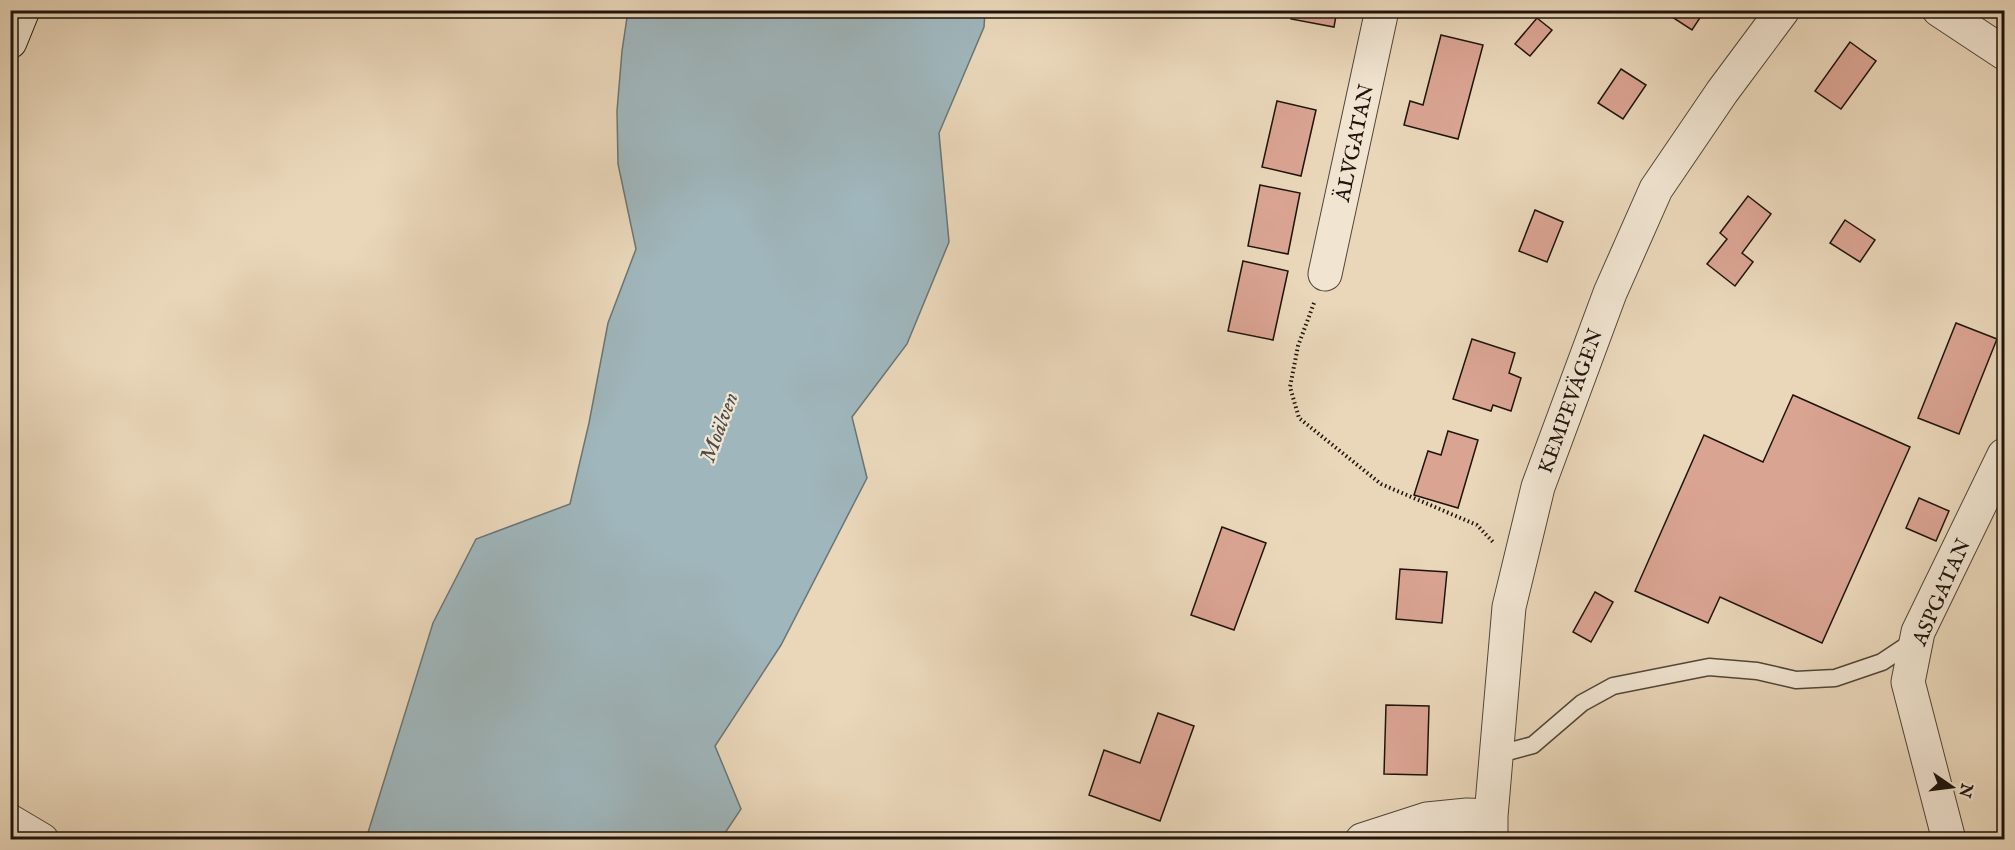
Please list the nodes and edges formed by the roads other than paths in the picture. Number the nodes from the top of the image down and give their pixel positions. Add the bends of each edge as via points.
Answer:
1 (23, 10) edge
2 (1382, 10) edge
3 (1783, 10) edge
4 (1939, 10) edge
5 (10, 42) edge
6 (2004, 52) edge
7 (1325, 274) road end
8 (2004, 455) edge
9 (1916, 640) junction
10 (1496, 755) junction
11 (10, 822) edge
12 (1491, 828) edge
13 (42, 840) edge
14 (1362, 840) edge
15 (1949, 840) edge

1 - 5 street
2 - 7 street, ÄLVGATAN
3 - 10 street, KEMPEVÄGEN via 1656,189 1610,293 1542,476 1518,568 1509,607
4 - 6 street
8 - 9 street, ASPGATAN
9 - 10 lane via 1882,662 1835,678 1796,680 1757,671 1709,667 1613,686 1582,703 1533,745
9 - 15 street, ASPGATAN via 1908,682
10 - 12 street, KEMPEVÄGEN
11 - 13 street
12 - 14 street via 1467,815 1427,819

